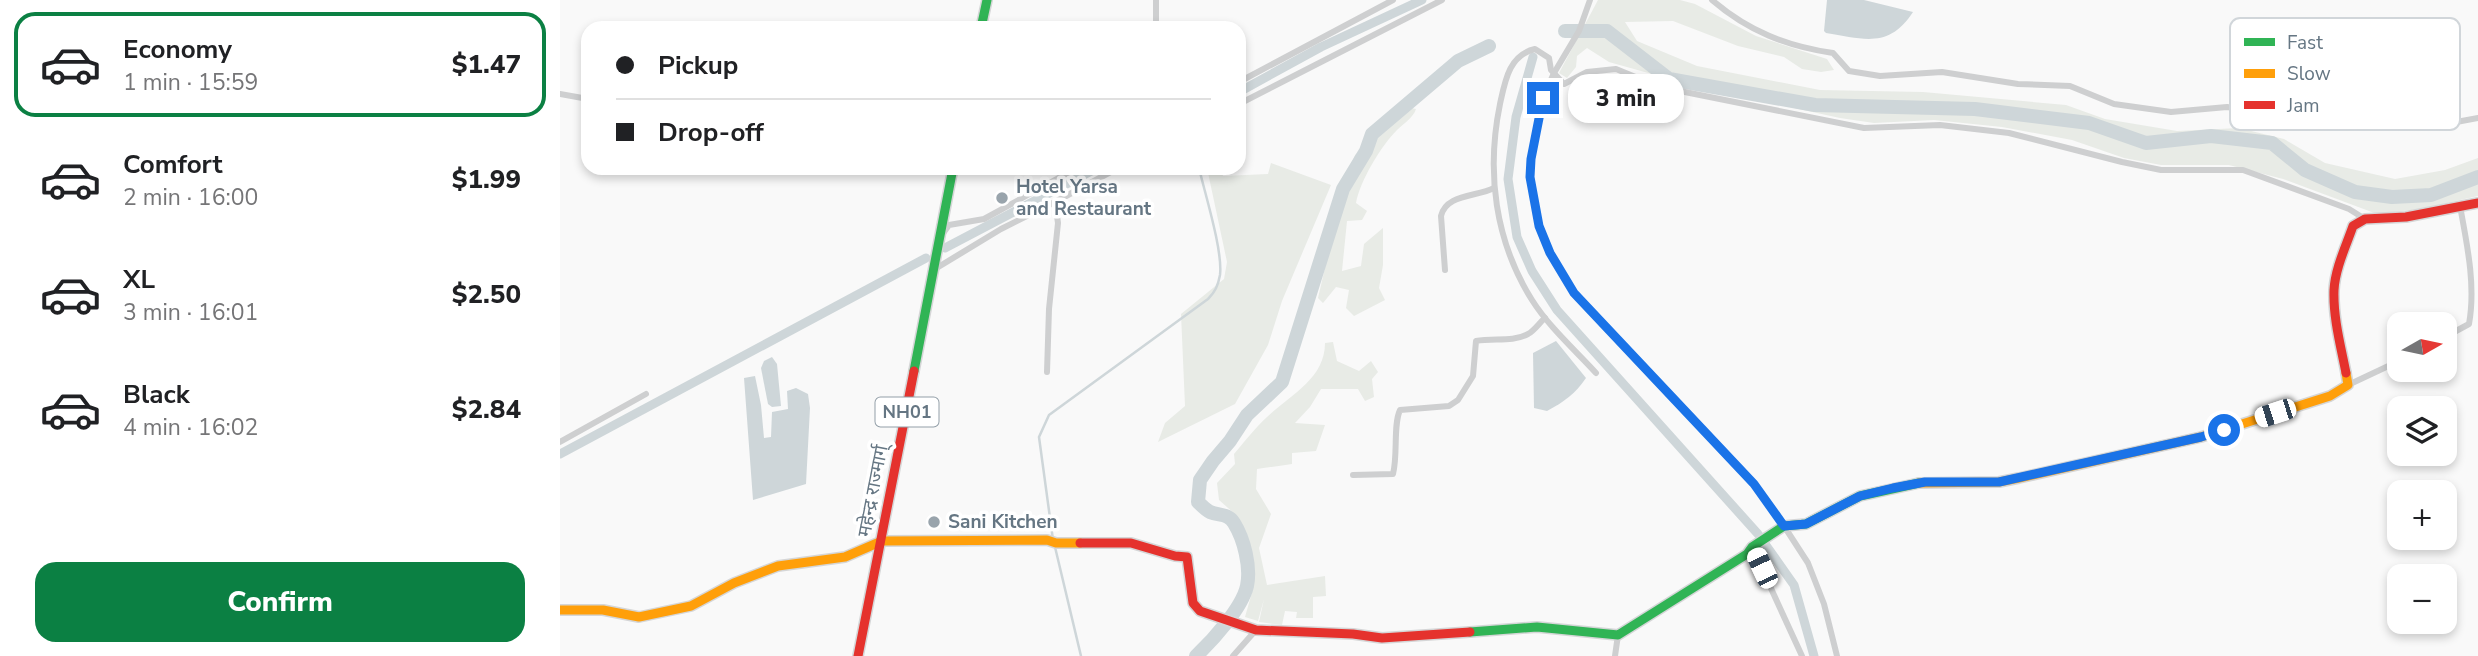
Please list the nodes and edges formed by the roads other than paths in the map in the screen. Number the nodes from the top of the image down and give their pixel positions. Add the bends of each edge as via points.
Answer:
1 (987, 0) edge
2 (1156, 0) edge
3 (1369, 0) edge
4 (1393, 0) edge
5 (1442, 0) edge
6 (1590, 0) edge
7 (1712, 0) edge
8 (1370, 12) junction
9 (982, 21) edge
10 (1156, 21) edge
11 (1554, 73) junction
12 (1246, 78) edge
13 (560, 94) edge
14 (581, 98) edge
15 (1246, 100) edge
16 (2230, 108) edge
17 (2478, 118) edge
18 (2460, 121) edge
19 (952, 175) edge
20 (1064, 175) edge
21 (1105, 175) edge
22 (1494, 188) junction
23 (1055, 202) junction
24 (2478, 203) edge
25 (2460, 206) junction
26 (2365, 219) junction
27 (940, 237) junction
28 (934, 270) junction
29 (1445, 270) dead end
30 (1545, 318) junction
31 (2457, 330) edge
32 (2387, 367) edge
33 (1047, 372) dead end
34 (1597, 373) dead end
35 (2348, 385) junction
36 (646, 394) dead end
37 (560, 442) edge
38 (1353, 475) dead end
39 (1781, 529) junction
40 (882, 541) junction
41 (1757, 544) junction
42 (560, 610) edge
43 (1256, 629) junction
44 (1618, 635) junction
45 (858, 656) edge
46 (1233, 656) edge
47 (1615, 656) edge
48 (1802, 656) edge
49 (1837, 656) edge

1 - 9 main road
2 - 10 street
3 - 8 street
4 - 8 street
5 - 15 street
6 - 11 street via 1579,31
7 - 16 street via 1735,20 1797,47 1833,53 1849,71 1880,76 1942,72 2018,84 2070,86 2114,104 2171,112
8 - 12 street
11 - 22 street via 1549,58 1535,49 1522,52 1509,69 1497,116
11 - 26 street via 1564,84 1587,72 1616,69 1660,87 1864,128 1940,125 2009,133 2161,170 2243,170
11 - 39 street via 1543,98 1530,177 1539,226 1550,253 1574,293 1754,484
13 - 14 street
17 - 18 street
19 - 27 main road, महेन्द्र राज्मार्ग् / NH01
20 - 27 street via 984,219 949,225
21 - 23 street
22 - 29 street via 1453,200 1443,208
22 - 30 street via 1501,230 1514,266
23 - 28 street
23 - 33 street via 1058,223
24 - 25 main road
25 - 26 main road via 2406,217
25 - 31 street via 2470,265 2471,314 2469,324
26 - 35 main road via 2353,226 2334,289
27 - 28 main road, महेन्द्र राज्मार्ग् / NH01
28 - 40 main road, महेन्द्र राज्मार्ग् / NH01
30 - 34 street
30 - 38 street via 1522,336 1476,341 1473,376 1454,404 1397,414 1393,474
32 - 35 street
35 - 39 main road via 2330,396 2201,437 1999,482 1925,482 1893,488 1860,496 1806,524
36 - 37 street
39 - 41 main road
39 - 49 street via 1808,563
40 - 42 main road via 845,557 778,566 691,606 639,617 603,610
40 - 43 main road via 1131,543 1186,557 1193,603 1200,611
40 - 45 main road, महेन्द्र राज्मार्ग् / NH01
41 - 44 main road
41 - 48 street
43 - 44 main road via 1382,638 1537,627
43 - 46 street
44 - 47 street

